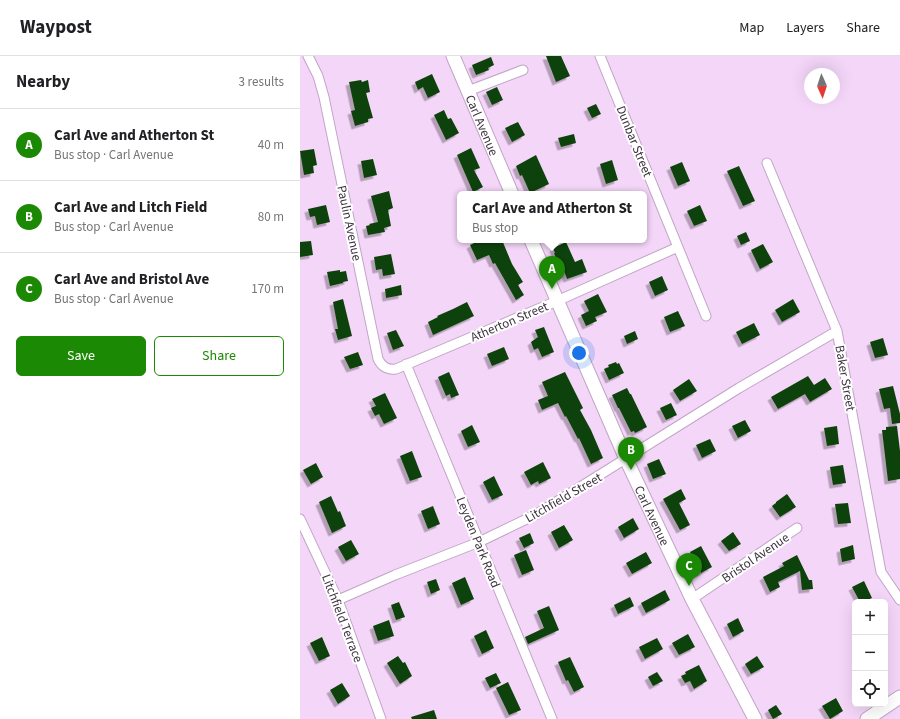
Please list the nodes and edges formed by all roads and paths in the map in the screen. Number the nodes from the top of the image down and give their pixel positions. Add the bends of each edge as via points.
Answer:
1 (308, 56) edge
2 (453, 56) edge
3 (600, 56) edge
4 (523, 70) dead end
5 (468, 91) junction
6 (767, 162) dead end
7 (511, 191) edge
8 (532, 243) edge
9 (678, 248) junction
10 (557, 301) junction
11 (706, 316) dead end
12 (837, 332) junction
13 (406, 364) junction
14 (626, 459) junction
15 (300, 519) edge
16 (797, 528) dead end
17 (479, 542) junction
18 (692, 599) junction
19 (338, 600) junction
20 (900, 600) edge
21 (900, 697) edge
22 (381, 719) edge
23 (552, 719) edge
24 (755, 719) edge
25 (867, 719) edge

1 - 13 street, Paulin Avenue via 318,76 324,97 378,360 381,366 391,370
2 - 5 street, Carl Avenue
3 - 9 street, Dunbar Street
4 - 5 street
5 - 7 street, Carl Avenue
6 - 12 street, Baker Street
8 - 10 street, Carl Avenue
9 - 10 street, Atherton Street
9 - 11 street, Dunbar Street
10 - 13 street, Atherton Street
10 - 14 street, Carl Avenue
12 - 14 street, Litchfield Street via 739,388
12 - 20 street, Baker Street via 881,572
13 - 17 street, Leyden Park Road
14 - 17 street, Litchfield Street via 537,514
14 - 18 street, Carl Avenue
15 - 19 street, Litchfield Terrace
16 - 18 street, Bristol Avenue
17 - 19 street, Litchfield Street
17 - 23 street, Leyden Park Road
18 - 24 street, Carl Avenue
19 - 22 street, Litchfield Terrace
21 - 25 street

